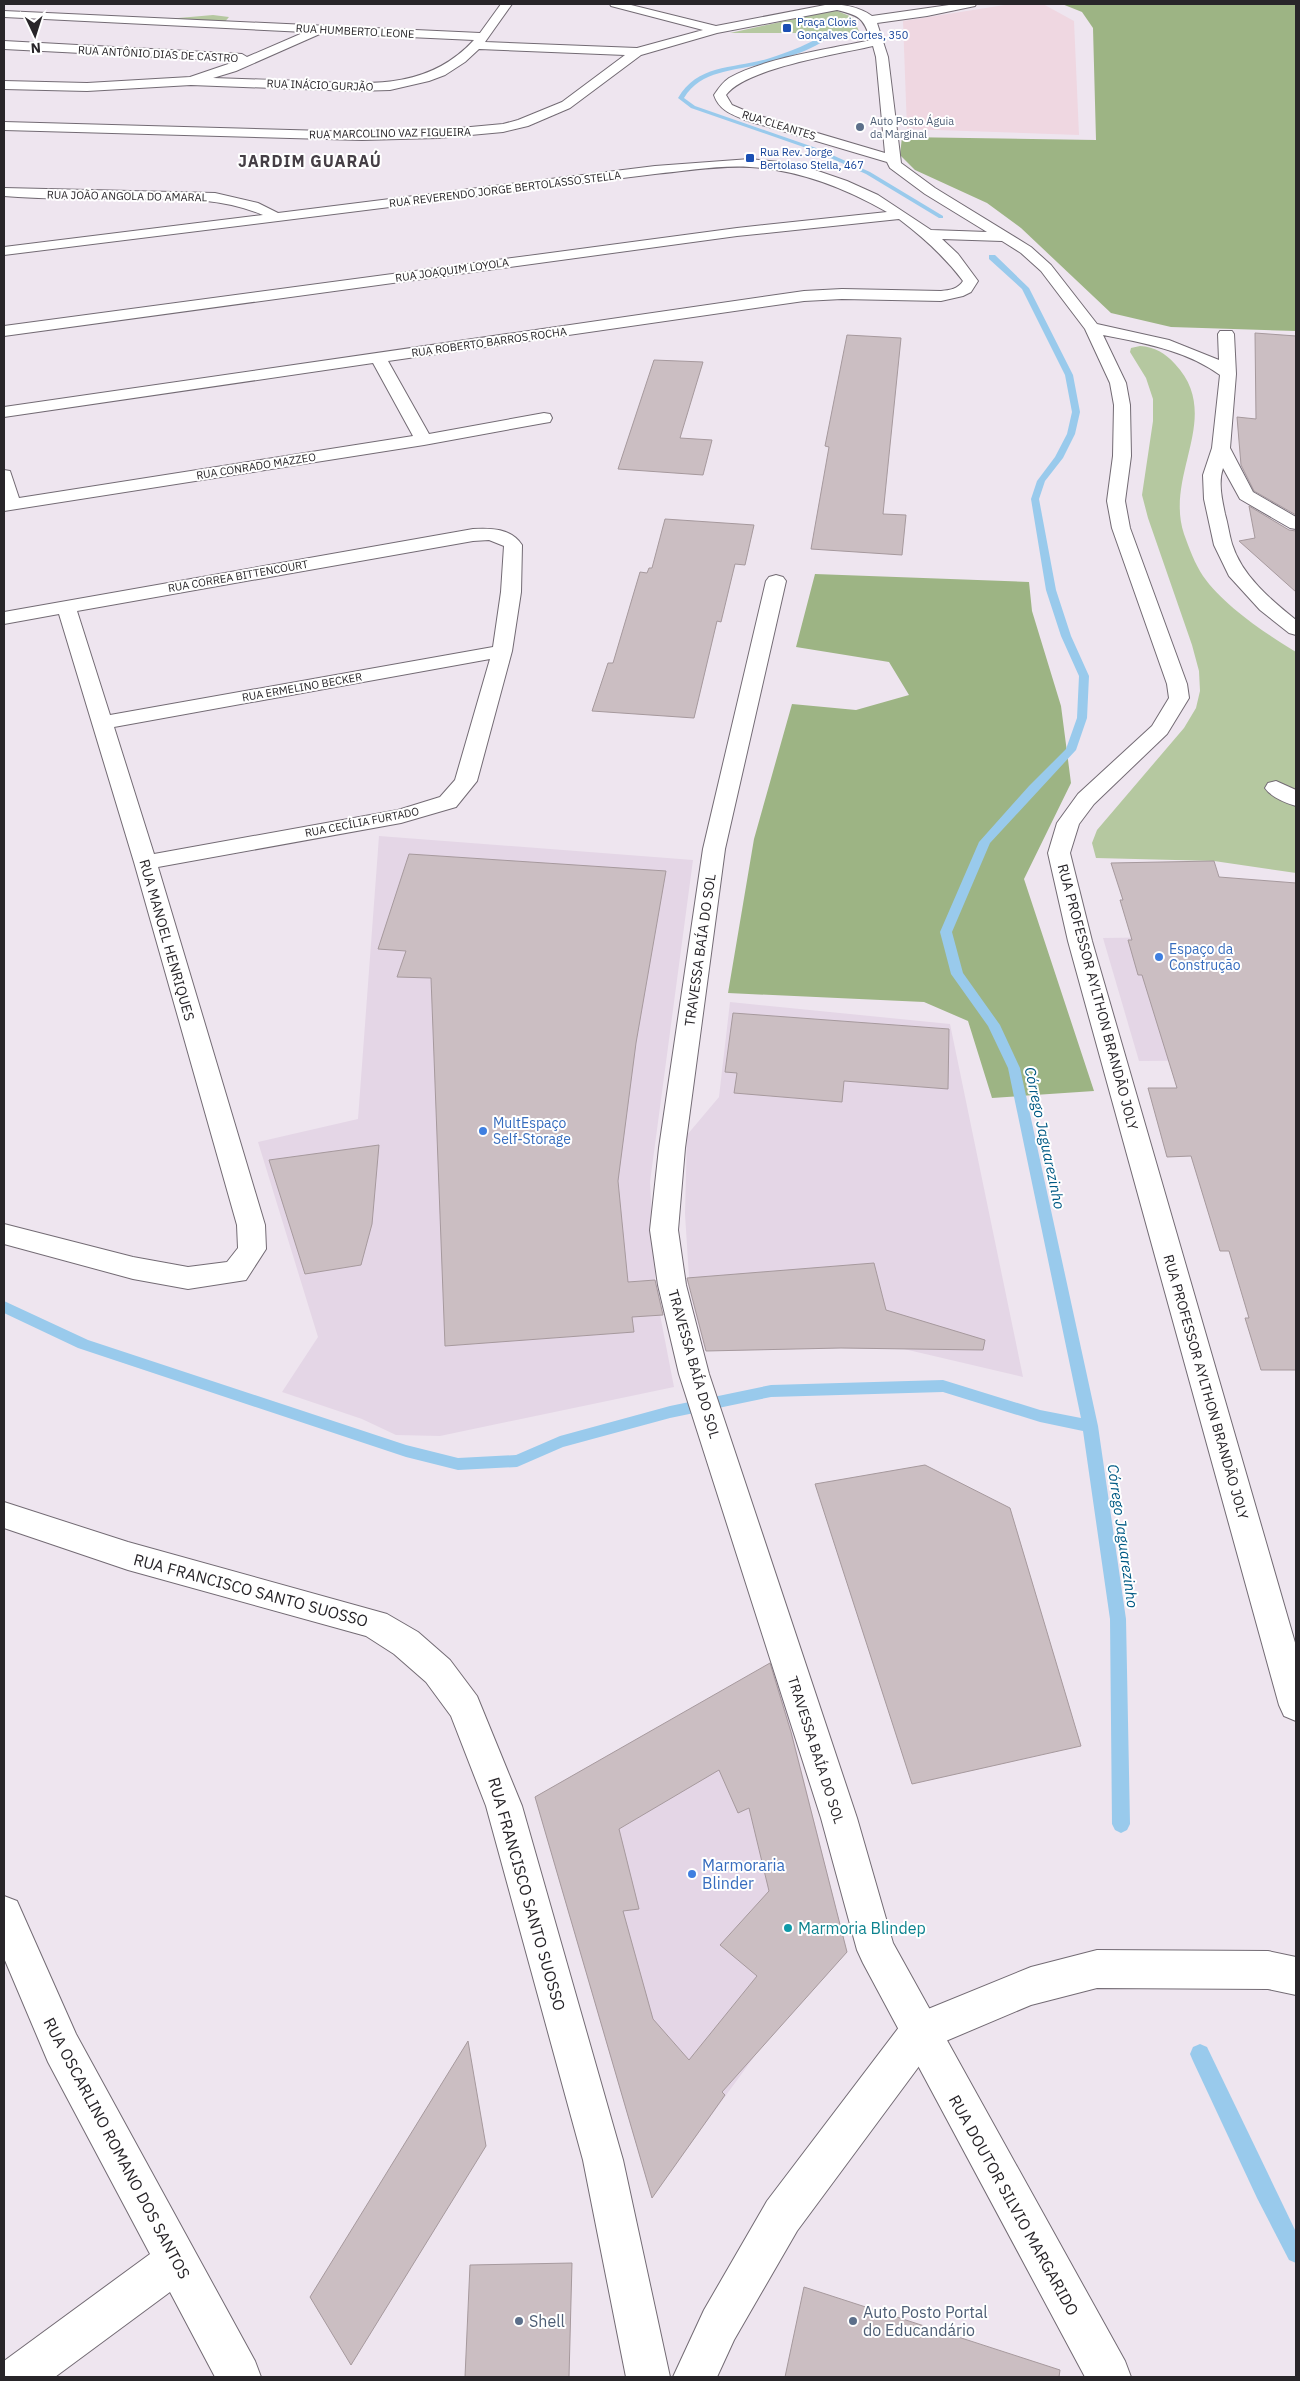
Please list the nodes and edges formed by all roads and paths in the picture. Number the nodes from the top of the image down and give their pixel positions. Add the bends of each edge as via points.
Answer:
1 (506, 4) edge
2 (615, 4) edge
3 (971, 4) edge
4 (835, 5) edge
5 (244, 12) dead end
6 (224, 13) dead end
7 (4, 14) edge
8 (100, 19) junction
9 (870, 20) junction
10 (228, 25) junction
11 (320, 29) junction
12 (716, 30) junction
13 (480, 41) junction
14 (877, 42) junction
15 (4, 45) edge
16 (637, 52) junction
17 (253, 59) junction
18 (192, 80) junction
19 (4, 85) edge
20 (4, 126) edge
21 (892, 159) junction
22 (4, 192) edge
23 (901, 215) junction
24 (276, 216) junction
25 (930, 234) junction
26 (1008, 238) junction
27 (4, 251) edge
28 (971, 281) joint
29 (1092, 328) junction
30 (4, 331) edge
31 (1226, 334) dead end
32 (378, 358) junction
33 (1228, 374) junction
34 (4, 412) edge
35 (544, 418) dead end
36 (424, 440) junction
37 (1221, 448) junction
38 (4, 474) edge
39 (8, 505) edge
40 (1296, 524) edge
41 (473, 534) joint
42 (776, 581) dead end
43 (66, 606) junction
44 (4, 618) edge
45 (1296, 629) edge
46 (502, 651) junction
47 (102, 723) junction
48 (1276, 788) dead end
49 (1296, 800) edge
50 (144, 862) junction
51 (4, 1234) edge
52 (4, 1515) edge
53 (1296, 1705) edge
54 (8, 1935) edge
55 (1296, 1976) edge
56 (920, 2032) junction
57 (176, 2261) junction
58 (20, 2377) edge
59 (239, 2377) edge
60 (648, 2377) edge
61 (695, 2377) edge
62 (1109, 2377) edge

1 - 13 street, RUA INÁCIO GURJÃO
2 - 12 street
3 - 9 street
4 - 9 street via 861,13
4 - 12 street, RUA MARCOLINO VAZ FIGUEIRA
5 - 10 street
6 - 8 street
7 - 8 street
8 - 10 street, RUA HUMBERTO LEONE
9 - 14 street
10 - 11 street, RUA HUMBERTO LEONE
11 - 13 street, RUA HUMBERTO LEONE
11 - 17 street
12 - 16 street, RUA MARCOLINO VAZ FIGUEIRA
13 - 16 street, RUA HUMBERTO LEONE
13 - 18 street, RUA INÁCIO GURJÃO via 443,72 393,85 364,87
14 - 21 street via 882,58
14 - 21 street, RUA CLEANTES via 739,78 720,95 728,109 749,118
15 - 17 street, RUA ANTÔNIO DIAS DE CASTRO
16 - 20 street, RUA MARCOLINO VAZ FIGUEIRA via 566,105 523,123 476,132 298,135
17 - 18 street
18 - 19 street via 87,87
21 - 26 street, RUA PROFESSOR AYLTHON BRANDÃO JOLY via 902,172
22 - 24 street, RUA JOÃO ANGOLA DO AMARAL via 217,198 247,204
23 - 24 street, RUA REVERENDO JORGE BERTOLASSO STELLA via 859,191 819,175 789,167 748,163 655,170
23 - 25 street, RUA REVERENDO JORGE BERTOLASSO STELLA
23 - 30 street, RUA JOAQUIM LOYOLA via 727,233
24 - 27 street, RUA REVERENDO JORGE BERTOLASSO STELLA
25 - 26 street
25 - 28 street, RUA REVERENDO JORGE BERTOLASSO STELLA
26 - 29 street, RUA PROFESSOR AYLTHON BRANDÃO JOLY via 1046,268
28 - 32 street, RUA ROBERTO BARROS ROCHA via 958,293 941,296 804,296
29 - 33 street via 1174,348
29 - 53 street, RUA PROFESSOR AYLTHON BRANDÃO JOLY via 1118,383 1122,405 1122,456 1116,501 1121,528 1177,684 1179,698 1160,730 1086,799 1068,824 1059,853 1080,942
31 - 33 street
32 - 34 street, RUA ROBERTO BARROS ROCHA
32 - 36 street
33 - 37 street
35 - 36 street, RUA CONRADO MAZZEO
36 - 39 street, RUA CONRADO MAZZEO
37 - 40 street via 1246,495
37 - 45 street via 1212,476 1213,499 1223,545 1236,572 1267,606
38 - 39 street
41 - 43 street, RUA CORREA BITTENCOURT
41 - 46 street, RUA CECÍLIA FURTADO via 494,534 513,545 511,592
42 - 56 street, TRAVESSA BAÍA DO SOL via 714,849 672,1148 664,1230 672,1285 694,1374 839,1818 876,1950
43 - 44 street, RUA CORREA BITTENCOURT
43 - 47 street, RUA MANOEL HENRIQUES
46 - 47 street, RUA ERMELINO BECKER
46 - 50 street, RUA CECÍLIA FURTADO via 466,782 448,802 402,816
47 - 50 street, RUA MANOEL HENRIQUES
48 - 49 street
50 - 51 street, RUA MANOEL HENRIQUES via 251,1225 252,1249 236,1272 188,1278 133,1268
52 - 60 street, RUA FRANCISCO SANTO SUOSSO via 128,1556 375,1624 406,1643 438,1671 466,1707 504,1806 603,2160
54 - 57 street, RUA OSCARLINO ROMANO DOS SANTOS via 62,2048
55 - 56 street via 1268,1970 1097,1969 1031,1986
56 - 61 street via 782,2216 719,2325
56 - 62 street, RUA DOUTOR SILVIO MARGARIDO
57 - 58 street
57 - 59 street, RUA OSCARLINO ROMANO DOS SANTOS

